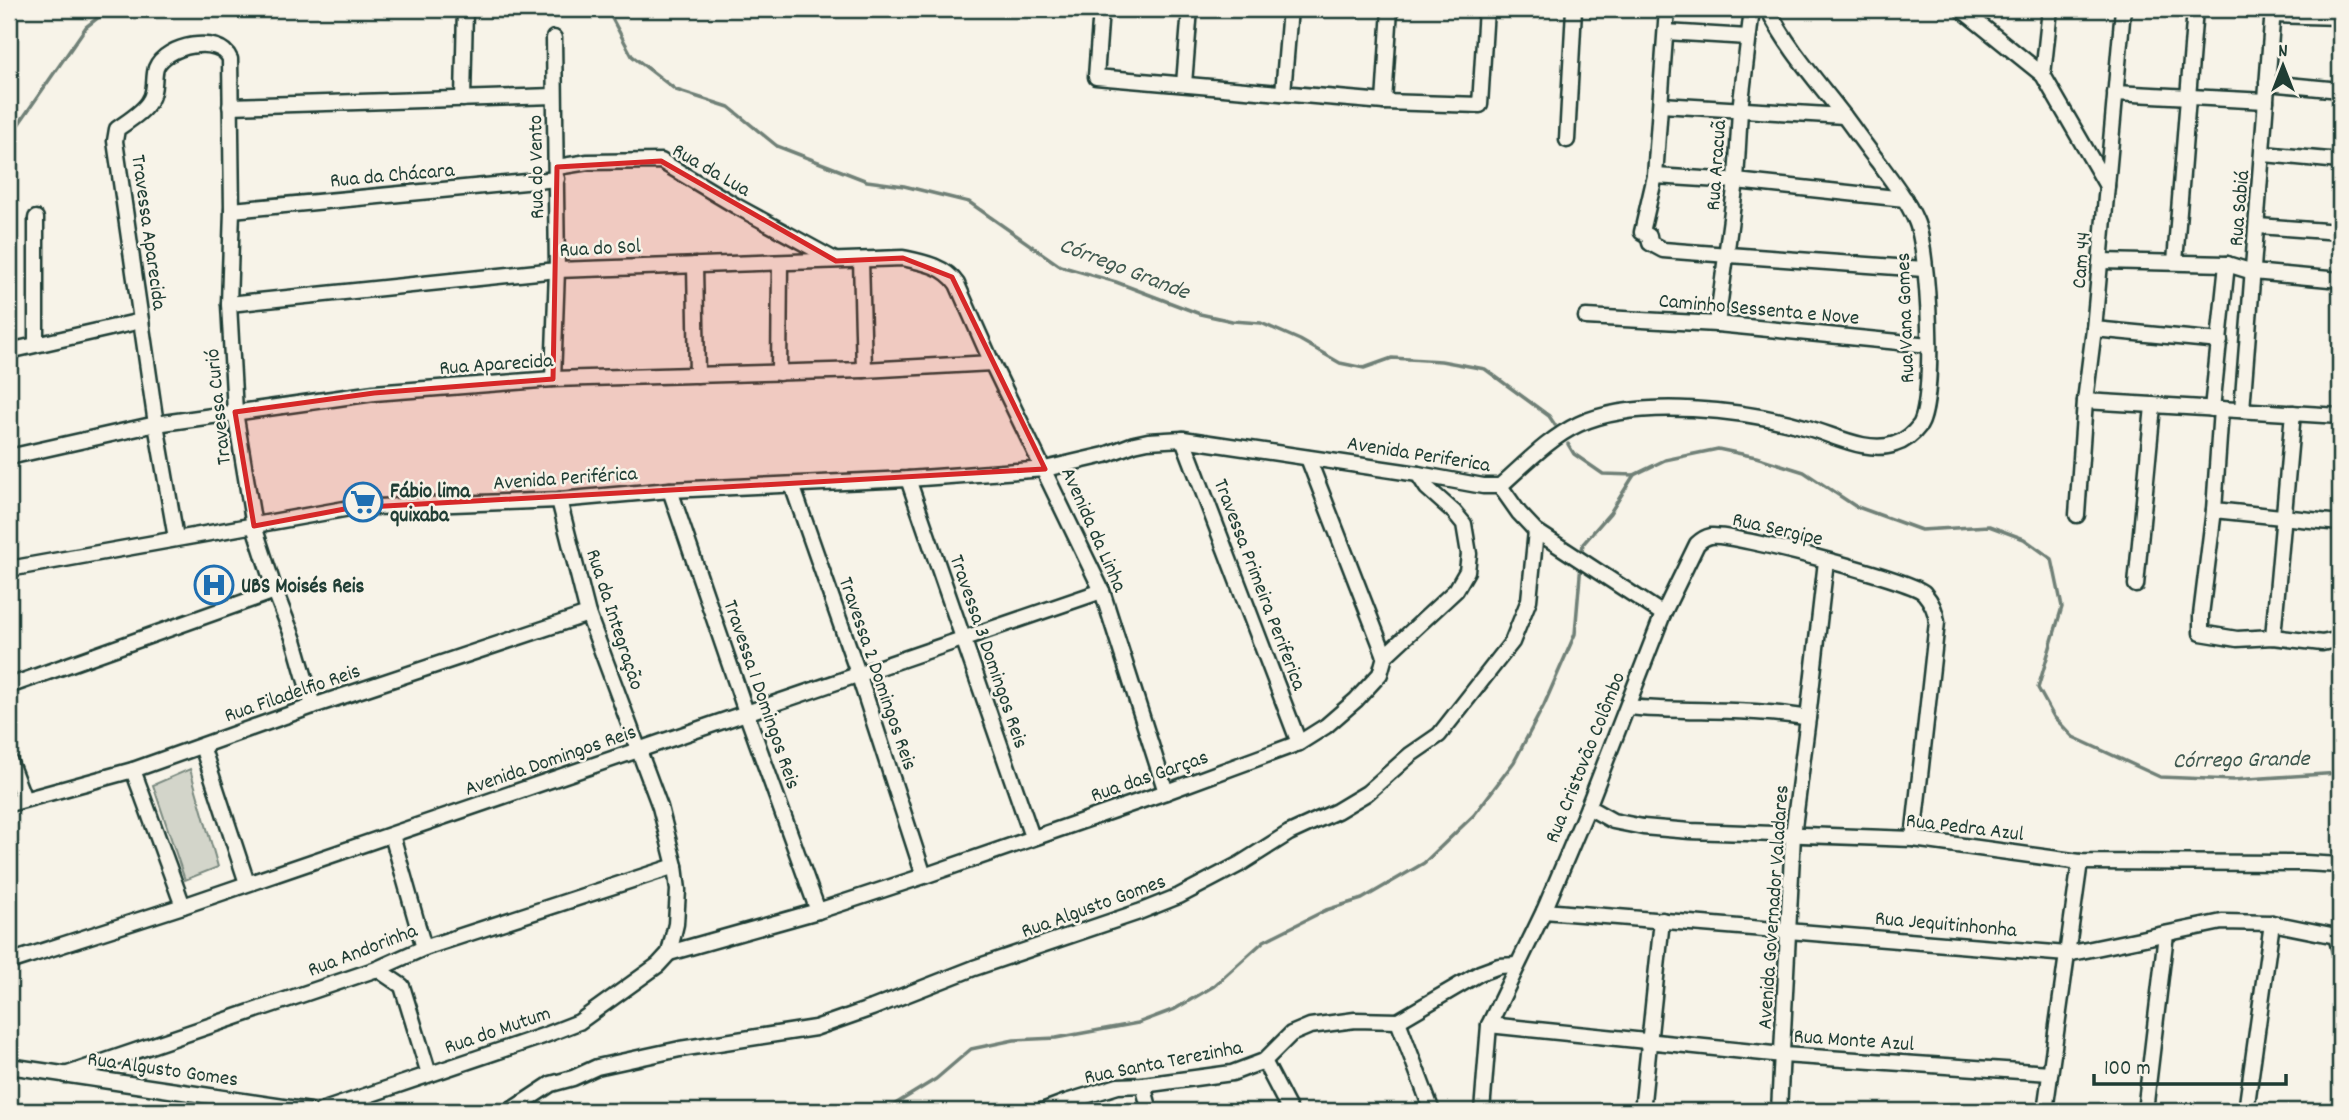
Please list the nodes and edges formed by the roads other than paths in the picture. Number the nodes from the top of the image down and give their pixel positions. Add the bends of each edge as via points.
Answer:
1 (466, 9) edge
2 (1101, 9) edge
3 (1190, 9) edge
4 (1290, 9) edge
5 (1390, 9) edge
6 (1486, 9) edge
7 (1574, 9) edge
8 (1667, 9) edge
9 (1752, 9) edge
10 (1768, 9) edge
11 (1961, 9) edge
12 (2050, 9) edge
13 (2123, 9) edge
14 (2195, 9) edge
15 (2273, 12) edge
16 (1976, 15) edge
17 (2340, 17) edge
18 (1666, 32) junction
19 (1748, 37) junction
20 (554, 38) dead end
21 (2043, 75) junction
22 (2267, 83) junction
23 (1184, 84) junction
24 (2340, 90) edge
25 (1283, 93) junction
26 (2115, 93) junction
27 (554, 96) junction
28 (2189, 98) junction
29 (230, 99) junction
30 (463, 99) junction
31 (2266, 101) junction
32 (1384, 102) junction
33 (1661, 105) junction
34 (1740, 110) junction
35 (1844, 116) junction
36 (1567, 140) dead end
37 (2263, 154) junction
38 (2340, 161) edge
39 (557, 173) junction
40 (1654, 176) junction
41 (1736, 181) junction
42 (2108, 186) junction
43 (1905, 199) junction
44 (232, 210) junction
45 (36, 218) dead end
46 (2258, 226) junction
47 (2340, 232) edge
48 (1728, 255) junction
49 (861, 260) junction
50 (836, 261) junction
51 (2101, 261) junction
52 (2175, 262) junction
53 (780, 263) junction
54 (2227, 264) junction
55 (695, 265) junction
56 (1924, 269) junction
57 (557, 270) junction
58 (2253, 272) junction
59 (2340, 280) edge
60 (961, 292) joint
61 (229, 304) junction
62 (1586, 317) dead end
63 (141, 321) junction
64 (1717, 324) junction
65 (2094, 329) junction
66 (2220, 341) junction
67 (36, 344) junction
68 (1929, 345) junction
69 (9, 351) edge
70 (992, 363) junction
71 (864, 370) junction
72 (779, 373) junction
73 (697, 375) junction
74 (553, 379) junction
75 (2085, 401) junction
76 (2153, 406) junction
77 (2217, 409) junction
78 (2242, 410) junction
79 (235, 412) junction
80 (2294, 413) junction
81 (2340, 416) edge
82 (156, 424) junction
83 (1183, 439) junction
84 (1849, 441) joint
85 (9, 457) edge
86 (1308, 458) junction
87 (1045, 469) junction
88 (1418, 474) junction
89 (908, 479) junction
90 (792, 485) junction
91 (1500, 486) junction
92 (670, 490) junction
93 (559, 500) junction
94 (2214, 510) junction
95 (2077, 514) dead end
96 (2286, 516) junction
97 (2340, 523) edge
98 (254, 526) junction
99 (1536, 531) junction
100 (176, 538) junction
101 (1826, 561) junction
102 (9, 569) edge
103 (2136, 585) dead end
104 (1102, 591) junction
105 (275, 592) junction
106 (588, 614) junction
107 (1663, 614) junction
108 (2273, 638) junction
109 (964, 639) junction
110 (2340, 639) edge
111 (1385, 656) junction
112 (859, 676) junction
113 (9, 686) edge
114 (313, 706) junction
115 (1628, 706) junction
116 (747, 715) junction
117 (1808, 719) junction
118 (1299, 743) junction
119 (202, 746) junction
120 (639, 751) junction
121 (9, 760) edge
122 (133, 770) junction
123 (1166, 792) junction
124 (24, 799) junction
125 (9, 804) edge
126 (1588, 807) junction
127 (392, 835) junction
128 (1793, 835) junction
129 (1032, 837) junction
130 (1913, 839) junction
131 (2080, 862) junction
132 (2340, 865) edge
133 (675, 866) junction
134 (924, 876) junction
135 (247, 883) junction
136 (183, 906) junction
137 (818, 911) junction
138 (1544, 911) junction
139 (1662, 920) junction
140 (2272, 923) junction
141 (1789, 932) junction
142 (2166, 934) junction
143 (2338, 935) edge
144 (424, 948) junction
145 (2340, 951) edge
146 (669, 953) junction
147 (2067, 954) junction
148 (9, 962) edge
149 (1517, 965) junction
150 (377, 969) junction
151 (1398, 1021) junction
152 (1489, 1025) junction
153 (1648, 1041) junction
154 (1783, 1055) junction
155 (1264, 1061) junction
156 (9, 1066) edge
157 (2050, 1073) junction
158 (429, 1074) junction
159 (65, 1075) junction
160 (1143, 1085) junction
161 (310, 1111) edge
162 (321, 1111) edge
163 (510, 1111) edge
164 (1042, 1111) edge
165 (1150, 1111) edge
166 (1290, 1111) edge
167 (1432, 1111) edge
168 (1482, 1111) edge
169 (1642, 1111) edge
170 (1779, 1111) edge
171 (2045, 1111) edge
172 (2145, 1111) edge
173 (2246, 1111) edge

1 - 30 street
2 - 23 street via 1096,77
3 - 23 street
4 - 25 street
5 - 32 street
6 - 32 street via 1480,105
7 - 36 street
8 - 18 street
9 - 19 street, Rua Aracuã
10 - 35 street, Rua Vana Gomes
11 - 16 street
12 - 21 street
13 - 26 street, Cam 44
14 - 28 street
15 - 17 street
15 - 22 street, Rua Sabiá
16 - 21 street
18 - 19 street
18 - 33 street
19 - 34 street, Rua Aracuã
20 - 27 street, Rua do Vento
21 - 42 street
22 - 24 street
22 - 31 street, Rua Sabiá
23 - 25 street
25 - 32 street
26 - 28 street
26 - 42 street, Cam 44
27 - 30 street
27 - 39 street, Rua do Vento
28 - 31 street
28 - 52 street
29 - 30 street
29 - 44 street, Travessa Curió
29 - 63 street, Travessa Aparecida via 228,55 218,46 203,44 177,50 156,67 151,100 117,129
31 - 37 street, Rua Sabiá
33 - 34 street
33 - 40 street
34 - 35 street
34 - 41 street, Rua Aracuã
35 - 43 street, Rua Vana Gomes
37 - 38 street
37 - 46 street, Rua Sabiá
39 - 44 street, Rua da Chácara
39 - 50 street, Rua da Lua via 588,162 661,161
39 - 57 street, Rua do Vento
40 - 41 street
40 - 48 street via 1642,232 1650,243 1662,250
41 - 43 street
41 - 48 street, Rua Aracuã
42 - 51 street, Cam 44
43 - 56 street, Rua Vana Gomes via 1924,248
44 - 61 street, Travessa Curió
45 - 67 street
46 - 47 street
46 - 58 street, Rua Sabiá
48 - 56 street
48 - 64 street, Rua Aracuã
49 - 50 street, Rua do Sol
49 - 60 street, Rua do Sol via 903,258 928,263 952,277
49 - 71 street
50 - 53 street, Rua do Sol
51 - 52 street
51 - 65 street, Cam 44
52 - 54 street
53 - 55 street, Rua do Sol
53 - 72 street
54 - 58 street
54 - 66 street
55 - 57 street, Rua do Sol
55 - 73 street
56 - 68 street, Rua Vana Gomes
57 - 61 street, Rua do Sol
57 - 74 street, Rua do Vento
58 - 59 street
58 - 78 street, Rua Sabiá
60 - 70 street, Avenida da Linha
61 - 79 street, Travessa Curió
62 - 64 street, Caminho Sessenta e Nove
63 - 67 street
63 - 82 street, Travessa Aparecida
64 - 68 street, Caminho Sessenta e Nove
65 - 66 street
65 - 75 street, Cam 44
66 - 77 street
67 - 69 street
68 - 84 street, Rua Vana Gomes via 1927,404 1920,424 1894,444
70 - 71 street, Rua Aparecida
70 - 87 street, Avenida da Linha
71 - 72 street, Rua Aparecida
72 - 73 street, Rua Aparecida
73 - 74 street, Rua Aparecida
74 - 79 street, Rua Aparecida via 374,393
75 - 76 street
75 - 95 street, Cam 44
76 - 77 street
76 - 103 street
77 - 78 street
77 - 94 street
78 - 80 street
79 - 82 street, Rua Aparecida
79 - 98 street, Travessa Curió
80 - 81 street
80 - 96 street
82 - 85 street, Rua Aparecida
82 - 100 street, Travessa Aparecida
83 - 86 street, Avenida Periferica
83 - 87 street, Avenida Periferica via 1148,441
83 - 118 street, Travessa Primeira Periferica
84 - 91 street, Avenida Periferica via 1743,414 1706,409 1633,411 1579,424
86 - 88 street, Avenida Periferica
86 - 111 street
87 - 89 street, Avenida Periférica
87 - 104 street, Avenida da Linha
88 - 91 street, Avenida Periferica
88 - 111 street, Rua das Garças via 1464,524 1467,571 1456,590
89 - 90 street, Avenida Periférica
89 - 109 street, Travessa 3 Domingos Reis
90 - 92 street, Avenida Periférica
90 - 112 street, Travessa 2 Domingos Reis
91 - 99 street
92 - 93 street, Avenida Periférica
92 - 116 street, Travessa 1 Domingos Reis
93 - 98 street, Avenida Periférica via 350,508
93 - 106 street, Rua da Integração
94 - 96 street
94 - 108 street via 2201,632 2237,639
96 - 97 street
96 - 108 street
98 - 100 street, Avenida Periférica
98 - 105 street, Travessa Curió
99 - 107 street
99 - 163 street, Rua Algusto Gomes via 1529,600 1512,642 1439,735 1337,811 1179,896 1127,917 815,1028 680,1049 597,1068 551,1084
100 - 102 street, Avenida Periférica
101 - 107 street, Rua Sergipe via 1712,536 1698,544
101 - 117 street, Avenida Governador Valadares
101 - 130 street, Rua Sergipe via 1895,579 1924,593 1936,614
104 - 109 street, Avenida Domingos Reis
104 - 123 street, Avenida da Linha
105 - 113 street
105 - 114 street, Travessa Curió
106 - 114 street, Rua Filadelfio Reis
106 - 120 street, Rua da Integração
107 - 115 street, Rua Cristovão Colômbo
108 - 110 street via 2322,643
109 - 112 street, Avenida Domingos Reis
109 - 129 street, Travessa 3 Domingos Reis
111 - 118 street, Rua das Garças via 1380,674 1356,700
112 - 116 street, Avenida Domingos Reis
112 - 134 street, Travessa 2 Domingos Reis
114 - 119 street, Rua Filadelfio Reis
115 - 117 street via 1762,712
115 - 126 street, Rua Cristovão Colômbo
116 - 120 street, Avenida Domingos Reis
116 - 137 street, Travessa 1 Domingos Reis
117 - 128 street, Avenida Governador Valadares
118 - 123 street, Rua das Garças
119 - 122 street, Rua Filadelfio Reis
119 - 135 street
120 - 127 street, Avenida Domingos Reis
120 - 133 street, Rua da Integração
121 - 124 street
122 - 124 street, Rua Filadelfio Reis
122 - 136 street
123 - 129 street, Rua das Garças
124 - 125 street, Rua Filadelfio Reis
126 - 128 street, Rua Pedra Azul via 1613,821 1643,827
126 - 138 street, Rua Cristovão Colômbo
127 - 135 street, Avenida Domingos Reis
127 - 144 street
128 - 130 street, Rua Pedra Azul
128 - 141 street, Avenida Governador Valadares
129 - 134 street, Rua das Garças
130 - 131 street, Rua Pedra Azul
131 - 132 street, Rua Pedra Azul
131 - 147 street
133 - 144 street, Rua Andorinha
133 - 146 street, Rua da Integração via 676,924
134 - 137 street, Rua das Garças
135 - 136 street, Avenida Domingos Reis
136 - 148 street, Avenida Domingos Reis
137 - 146 street, Rua das Garças
138 - 139 street, Rua Jequitinhonha
138 - 149 street, Rua Cristovão Colômbo
139 - 141 street, Rua Jequitinhonha
139 - 153 street
140 - 142 street, Rua Jequitinhonha via 2222,922
140 - 143 street, Rua Jequitinhonha
140 - 173 street
141 - 147 street, Rua Jequitinhonha
141 - 154 street, Avenida Governador Valadares
142 - 147 street, Rua Jequitinhonha
142 - 172 street
143 - 145 street
144 - 150 street, Rua Andorinha
146 - 158 street, Rua do Mutum via 579,1022
147 - 157 street
149 - 151 street via 1480,973
149 - 152 street, Rua Cristovão Colômbo
150 - 158 street via 402,986
150 - 159 street, Rua Andorinha
151 - 155 street, Rua Santa Terezinha via 1310,1026 1291,1034
151 - 167 street
152 - 153 street, Rua Monte Azul
152 - 168 street, Rua Cristovão Colômbo
153 - 154 street, Rua Monte Azul
153 - 169 street
154 - 157 street, Rua Monte Azul
154 - 170 street, Avenida Governador Valadares
155 - 160 street, Rua Santa Terezinha via 1231,1073
155 - 166 street
156 - 159 street, Rua Algusto Gomes
157 - 171 street
158 - 162 street, Rua do Mutum
159 - 161 street, Rua Algusto Gomes
160 - 164 street, Rua Santa Terezinha via 1118,1086
160 - 165 street

